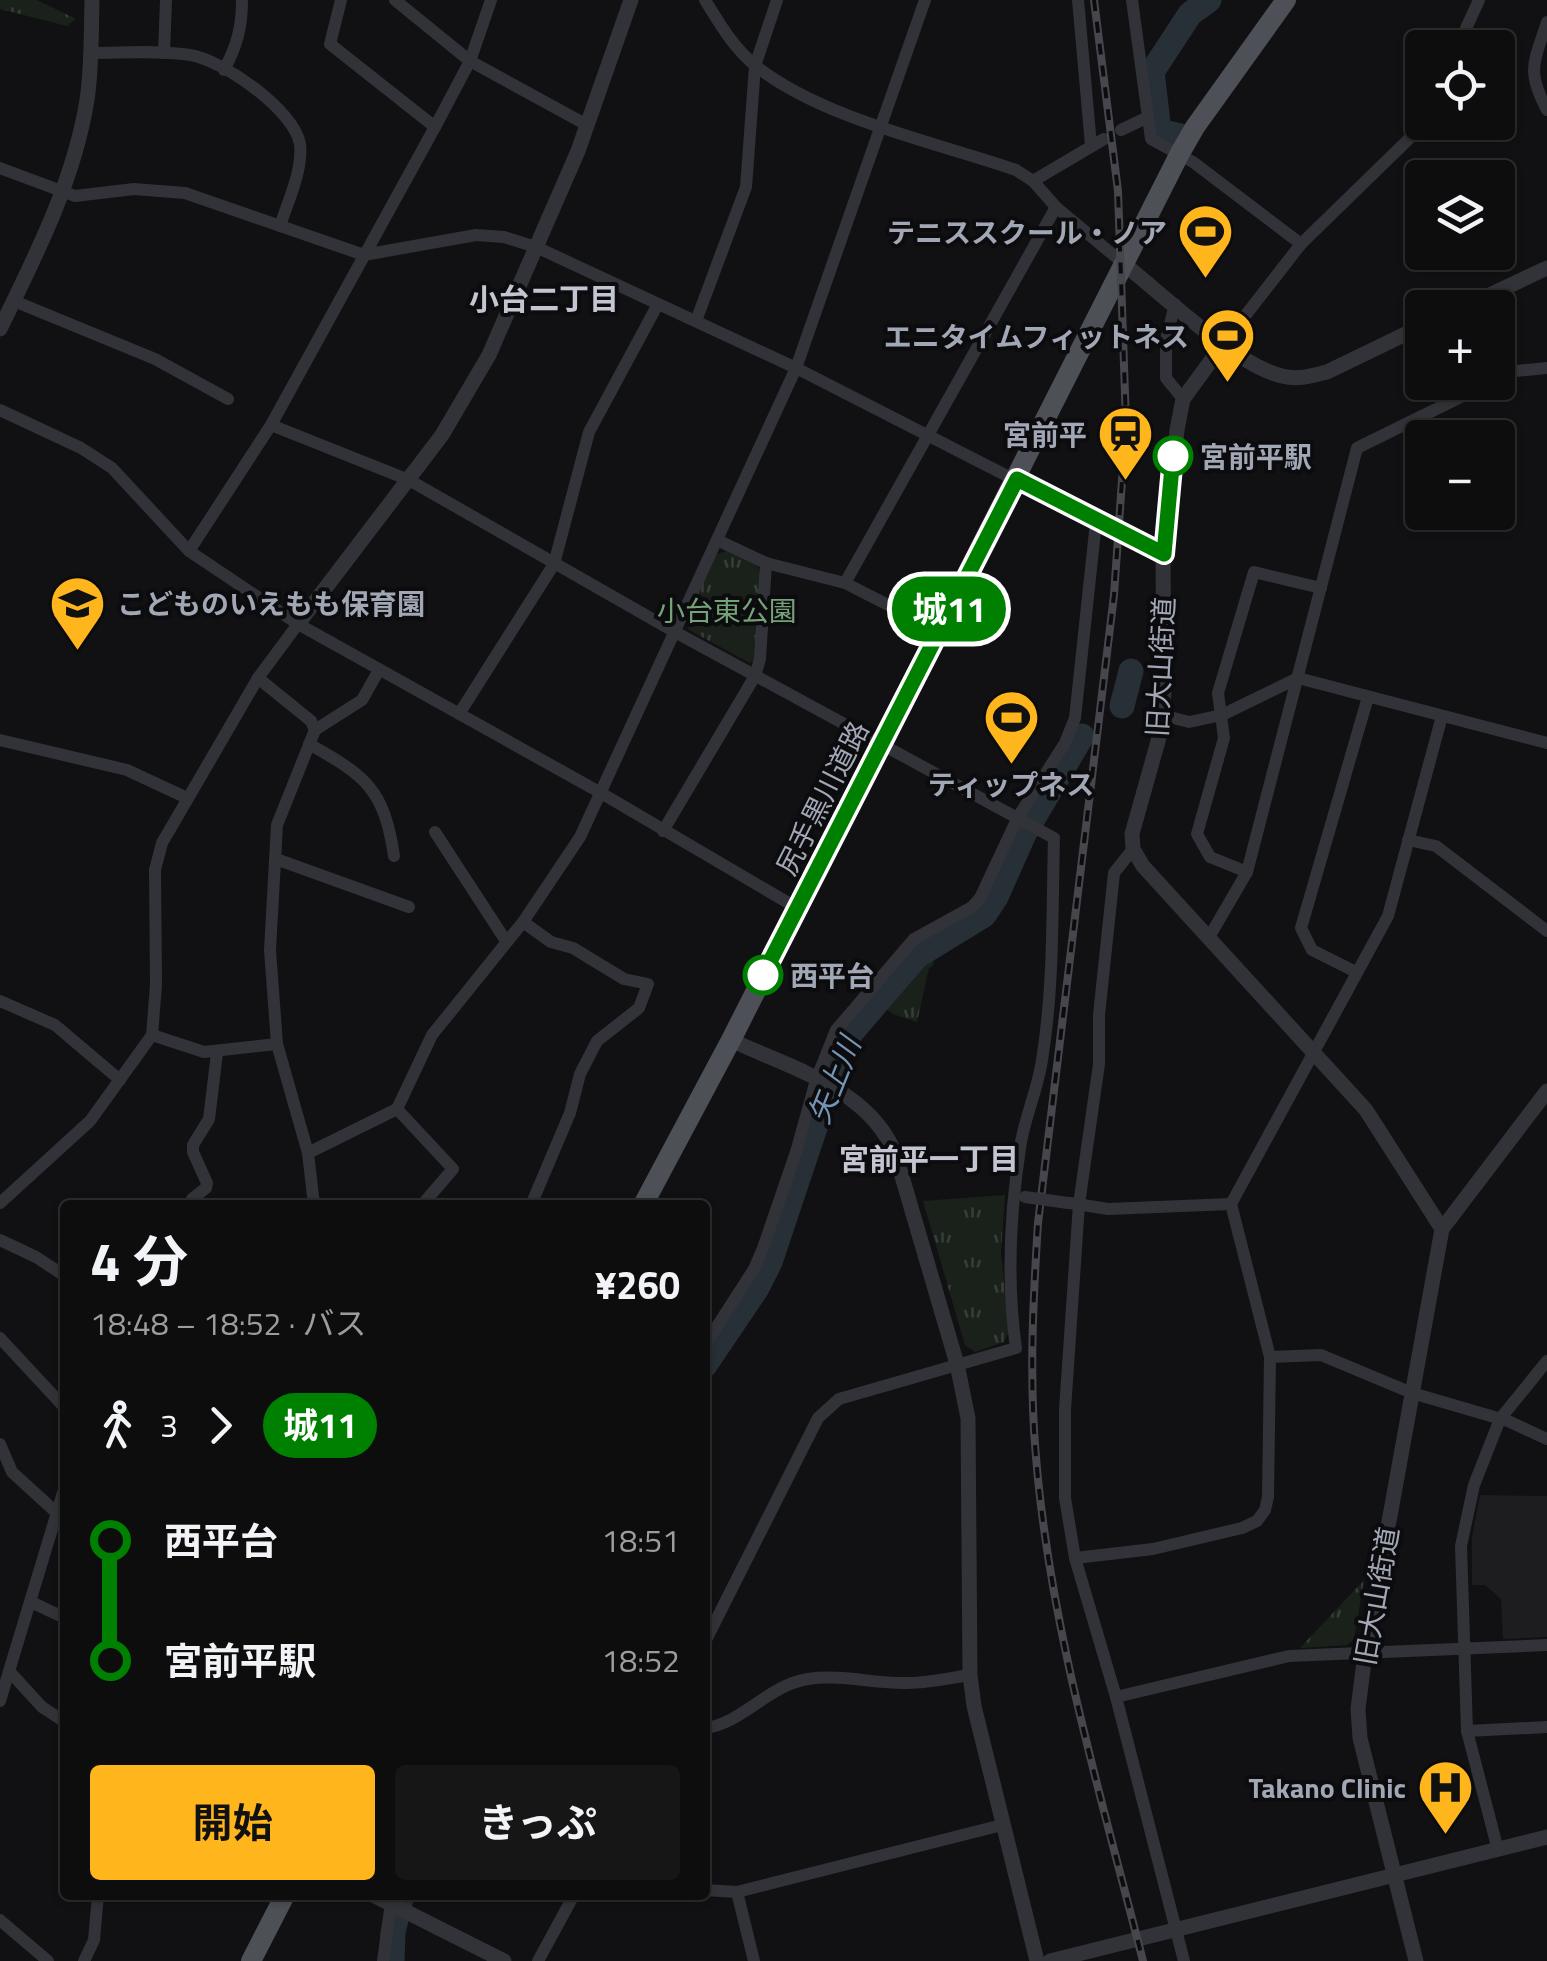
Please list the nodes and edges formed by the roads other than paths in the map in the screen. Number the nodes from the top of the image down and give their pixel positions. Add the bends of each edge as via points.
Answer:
1 (92, 0) edge
2 (166, 0) edge
3 (242, 0) edge
4 (341, 0) edge
5 (396, 0) edge
6 (491, 0) edge
7 (631, 0) edge
8 (705, 0) edge
9 (777, 0) edge
10 (925, 0) edge
11 (1078, 0) edge
12 (1132, 0) edge
13 (1286, 0) edge
14 (1478, 0) edge
15 (1547, 22) edge
16 (1465, 30) edge
17 (91, 53) junction
18 (164, 53) junction
19 (470, 60) junction
20 (756, 66) junction
21 (224, 70) junction
22 (1547, 110) edge
23 (1148, 117) junction
24 (587, 125) junction
25 (880, 125) junction
26 (435, 128) junction
27 (1120, 130) dead end
28 (1408, 140) edge
29 (1180, 153) junction
30 (0, 168) edge
31 (1034, 182) junction
32 (64, 192) junction
33 (1056, 207) junction
34 (280, 226) junction
35 (1301, 244) junction
36 (536, 247) junction
37 (364, 254) junction
38 (1124, 264) junction
39 (1547, 268) edge
40 (1500, 290) edge
41 (14, 301) junction
42 (658, 304) junction
43 (1175, 304) junction
44 (696, 321) junction
45 (0, 329) edge
46 (1405, 334) edge
47 (1224, 344) junction
48 (796, 368) junction
49 (1547, 368) edge
50 (1515, 371) edge
51 (228, 399) dead end
52 (1183, 399) junction
53 (1455, 400) edge
54 (0, 410) edge
55 (271, 425) junction
56 (928, 438) junction
57 (1017, 479) junction
58 (409, 480) junction
59 (1096, 522) junction
60 (1117, 532) dead end
61 (717, 540) junction
62 (1134, 540) dead end
63 (189, 552) junction
64 (1164, 554) junction
65 (766, 563) junction
66 (554, 564) junction
67 (845, 583) junction
68 (1321, 588) junction
69 (298, 624) junction
70 (938, 630) junction
71 (675, 632) junction
72 (379, 670) junction
73 (755, 676) junction
74 (258, 678) junction
75 (1298, 678) junction
76 (1368, 697) junction
77 (459, 714) junction
78 (1222, 714) junction
79 (1162, 715) junction
80 (1442, 716) junction
81 (315, 730) junction
82 (0, 740) edge
83 (880, 743) junction
84 (1547, 743) edge
85 (310, 744) junction
86 (601, 793) junction
87 (188, 798) junction
88 (1027, 822) junction
89 (663, 830) junction
90 (435, 832) dead end
91 (1408, 840) junction
92 (1132, 849) junction
93 (394, 856) dead end
94 (276, 859) junction
95 (1248, 872) junction
96 (409, 907) dead end
97 (797, 908) junction
98 (523, 922) junction
99 (1547, 932) edge
100 (1208, 939) junction
101 (506, 941) junction
102 (1356, 972) junction
103 (0, 1001) edge
104 (152, 1035) junction
105 (731, 1040) junction
106 (277, 1044) junction
107 (218, 1053) junction
108 (1313, 1054) junction
109 (120, 1080) junction
110 (824, 1084) junction
111 (1547, 1091) edge
112 (398, 1109) junction
113 (308, 1152) junction
114 (1020, 1196) junction
115 (193, 1200) edge
116 (313, 1200) edge
117 (426, 1200) edge
118 (533, 1200) edge
119 (646, 1200) edge
120 (0, 1203) edge
121 (1073, 1204) junction
122 (1231, 1204) junction
123 (1442, 1229) junction
124 (0, 1240) edge
125 (60, 1273) edge
126 (0, 1338) edge
127 (710, 1338) edge
128 (1270, 1357) junction
129 (1547, 1361) edge
130 (957, 1364) junction
131 (1412, 1392) junction
132 (60, 1403) edge
133 (1500, 1419) junction
134 (1547, 1439) edge
135 (0, 1444) edge
136 (60, 1506) edge
137 (58, 1514) junction
138 (1075, 1558) junction
139 (31, 1602) junction
140 (60, 1616) edge
141 (710, 1632) edge
142 (1547, 1645) edge
143 (1467, 1648) junction
144 (1365, 1654) junction
145 (10, 1672) junction
146 (970, 1675) junction
147 (1116, 1698) junction
148 (0, 1701) edge
149 (60, 1719) edge
150 (710, 1726) edge
151 (1547, 1727) edge
152 (1467, 1730) junction
153 (1002, 1825) junction
154 (1547, 1837) edge
155 (1498, 1850) junction
156 (1395, 1875) junction
157 (710, 1890) edge
158 (737, 1892) junction
159 (98, 1900) edge
160 (282, 1900) edge
161 (391, 1900) edge
162 (393, 1900) edge
163 (571, 1900) edge
164 (0, 1920) edge
165 (1176, 1930) junction
166 (48, 1961) edge
167 (84, 1961) edge
168 (251, 1961) edge
169 (384, 1961) edge
170 (504, 1961) edge
171 (538, 1961) edge
172 (754, 1961) edge
173 (1037, 1961) edge
174 (1050, 1961) edge
175 (1184, 1961) edge
176 (1416, 1961) edge

1 - 17 street
2 - 18 street
3 - 21 street via 242,27
4 - 26 street via 330,44
5 - 19 street
6 - 19 street
7 - 24 street
8 - 20 street
9 - 20 street
10 - 25 street
11 - 31 street via 1097,142
12 - 23 street
13 - 29 main road, 尻手黒川道路
14 - 16 street
15 - 22 street via 1533,66 1533,83
17 - 18 street
17 - 32 street via 86,106
18 - 21 street
19 - 24 street
19 - 26 street
20 - 25 street via 804,98
20 - 44 street via 746,187
21 - 34 street via 294,126 299,166
23 - 27 street
23 - 29 street via 1151,139
24 - 36 street
25 - 31 street via 1016,170
25 - 48 street
26 - 37 street
28 - 35 street
29 - 35 street
29 - 38 main road, 尻手黒川道路
30 - 32 street
31 - 33 street
32 - 34 street via 185,193
32 - 41 street
33 - 38 street
33 - 56 street
34 - 37 street
35 - 47 street
36 - 37 street via 476,235
36 - 42 street
36 - 58 street via 489,355
37 - 55 street
38 - 43 street
38 - 57 main road, 尻手黒川道路
39 - 40 street
41 - 45 street
41 - 51 street via 155,359
42 - 44 street
42 - 66 street via 588,432
43 - 47 street
43 - 52 street via 1166,378
44 - 48 street
46 - 47 street via 1312,377 1278,376
47 - 52 street, 旧大山街道
48 - 56 street
48 - 61 street
49 - 50 street
52 - 64 street, 旧大山街道
53 - 68 street via 1357,448
54 - 63 street via 112,468
55 - 58 street
55 - 63 street
56 - 57 street
56 - 67 street
57 - 59 street
57 - 70 main road, 尻手黒川道路
58 - 66 street
58 - 69 street
59 - 60 street
59 - 88 street via 1075,718
61 - 65 street
61 - 71 street
62 - 64 street
63 - 69 street
64 - 79 street, 旧大山街道
65 - 67 street
65 - 73 street
66 - 71 street
66 - 77 street
67 - 70 street
68 - 75 street
68 - 78 street via 1254,572 1218,693
69 - 72 street
69 - 74 street
70 - 83 main road, 尻手黒川道路
71 - 73 street
71 - 86 street
72 - 77 street
72 - 81 street via 362,700
73 - 83 street
73 - 89 street
74 - 81 street
74 - 87 street
75 - 76 street
75 - 78 street
75 - 95 street
76 - 80 street
76 - 102 street via 1301,928 1312,950
77 - 86 street
78 - 79 street via 1189,722
78 - 95 street via 1224,738 1198,834 1210,857
79 - 92 street, 旧大山街道
80 - 84 street
80 - 91 street
81 - 85 street
82 - 87 street via 128,770
83 - 88 street
83 - 97 main road, 尻手黒川道路
85 - 93 street via 374,789
85 - 94 street via 277,825
86 - 89 street
86 - 98 street
87 - 104 street via 155,870
88 - 110 street via 972,907 914,939 836,1030
88 - 114 street via 1054,838 1050,1000 1022,1138
89 - 97 street
90 - 101 street
91 - 99 street via 1436,846
91 - 102 street via 1388,916
92 - 100 street
92 - 121 street via 1114,874 1099,1064
94 - 96 street
94 - 106 street via 270,950
95 - 100 street
97 - 105 main road, 尻手黒川道路
98 - 101 street
98 - 118 street via 624,979 648,984 639,1008 597,1042
100 - 108 street
101 - 112 street via 432,1035
102 - 108 street
103 - 109 street via 55,1025
104 - 107 street
104 - 109 street
105 - 110 street
105 - 119 main road, 尻手黒川道路
106 - 107 street
106 - 113 street
107 - 115 street via 209,1119 192,1152 207,1183
108 - 122 street
108 - 123 street via 1366,1110
109 - 120 street via 90,1121
110 - 127 street via 763,1248
110 - 130 street via 863,1106 888,1136
111 - 123 street, 旧大山街道
112 - 113 street
112 - 117 street via 453,1170
113 - 116 street
114 - 121 street, bridge
114 - 130 street via 1008,1246 1016,1348
121 - 122 street
121 - 138 street via 1064,1410
122 - 128 street
123 - 131 street, 旧大山街道
124 - 125 street
126 - 132 street
128 - 131 street via 1322,1355
128 - 138 street via 1268,1497 1256,1522 1153,1549
129 - 133 street
130 - 141 street via 839,1400 818,1418
130 - 146 street via 968,1418
131 - 133 street
131 - 144 street, 旧大山街道
133 - 134 street
133 - 143 street via 1474,1484 1461,1546
135 - 137 street via 12,1472
136 - 137 street
137 - 139 street
138 - 147 street
139 - 140 street
139 - 145 street
142 - 143 street
143 - 144 street
143 - 152 street
144 - 147 street via 1288,1656
144 - 156 street, 旧大山街道 via 1360,1738
145 - 148 street
145 - 149 street
146 - 150 street via 911,1684 808,1678 784,1684
146 - 153 street
147 - 165 street
151 - 152 street
152 - 155 street
153 - 158 street
153 - 173 street
154 - 155 street
155 - 156 street
156 - 165 street
156 - 176 street, 旧大山街道
157 - 158 street
158 - 172 street
159 - 167 street via 94,1940
160 - 168 main road
161 - 169 street
162 - 170 street
163 - 171 street
164 - 166 street
165 - 174 street
165 - 175 street

